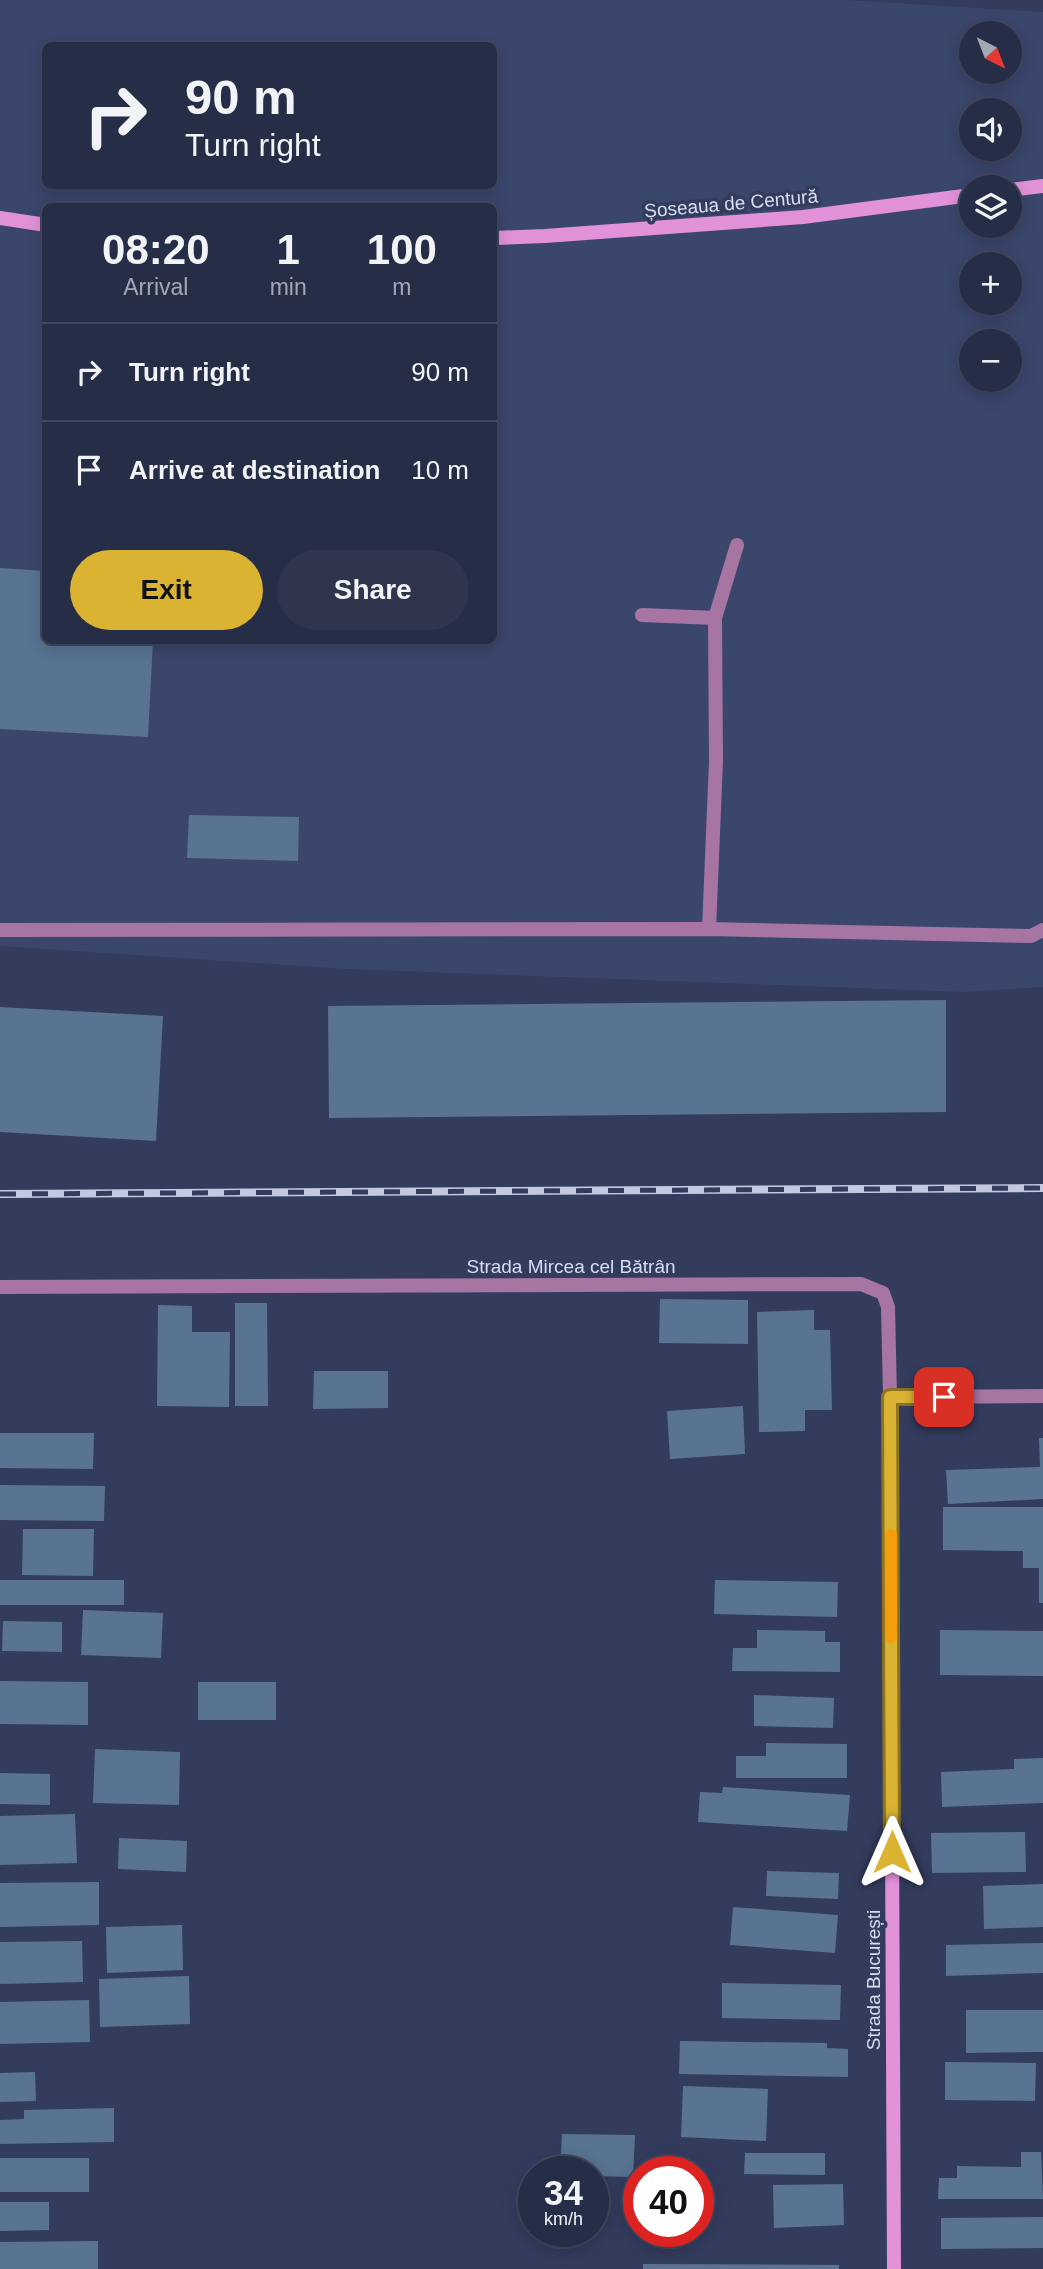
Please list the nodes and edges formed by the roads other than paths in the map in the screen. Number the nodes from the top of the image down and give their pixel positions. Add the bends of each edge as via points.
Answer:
1 (1043, 186) edge
2 (1022, 189) edge
3 (959, 197) edge
4 (0, 218) edge
5 (42, 224) edge
6 (497, 238) edge
7 (737, 545) dead end
8 (642, 615) dead end
9 (715, 618) junction
10 (709, 929) junction
11 (0, 930) edge
12 (1043, 930) edge
13 (0, 1287) edge
14 (1043, 1396) edge
15 (890, 1397) junction
16 (894, 2269) edge

1 - 2 street
3 - 6 street, Șoseaua de Centură via 803,217
4 - 5 street
7 - 9 street
8 - 9 street
9 - 10 street via 716,761
10 - 11 street
10 - 12 street via 1031,936
13 - 15 street, Strada Mircea cel Bătrân via 861,1284 883,1293 888,1307
14 - 15 street
15 - 16 street, Strada București

